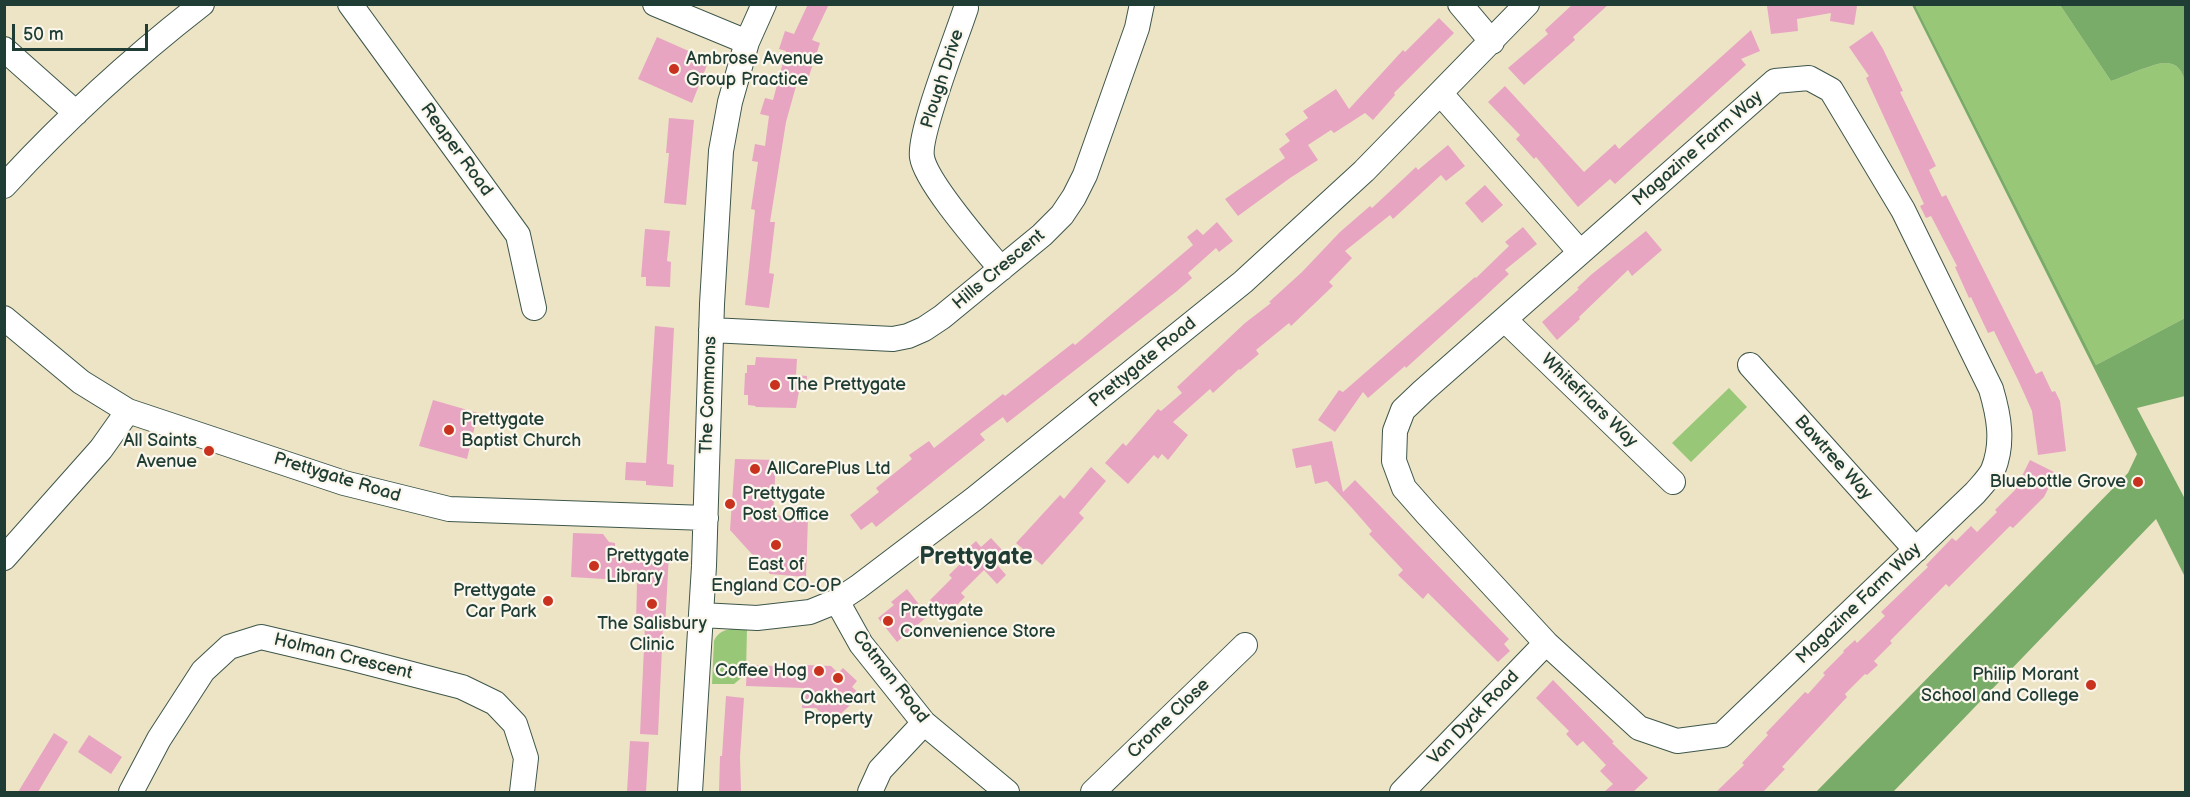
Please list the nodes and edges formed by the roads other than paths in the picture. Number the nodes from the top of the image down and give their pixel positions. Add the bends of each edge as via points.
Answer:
1 (202, 4) edge
2 (350, 4) edge
3 (655, 4) edge
4 (764, 4) edge
5 (1142, 4) edge
6 (1460, 4) edge
7 (1527, 4) edge
8 (966, 8) dead end
9 (747, 42) junction
10 (1492, 42) junction
11 (4, 49) edge
12 (1441, 94) junction
13 (76, 113) junction
14 (4, 186) edge
15 (1580, 252) junction
16 (1001, 269) junction
17 (534, 308) dead end
18 (4, 318) edge
19 (1505, 320) junction
20 (711, 330) junction
21 (1750, 364) dead end
22 (128, 411) junction
23 (1673, 482) dead end
24 (706, 518) junction
25 (1916, 550) junction
26 (4, 558) edge
27 (837, 601) junction
28 (701, 615) junction
29 (1546, 643) junction
30 (1245, 645) dead end
31 (924, 723) junction
32 (1406, 791) edge
33 (131, 792) edge
34 (522, 792) edge
35 (690, 792) edge
36 (870, 792) edge
37 (1007, 792) edge
38 (1093, 792) edge

1 - 13 street
2 - 17 street, Reaper Road via 518,235
3 - 9 street
4 - 9 street, The Commons
5 - 16 street, Hills Crescent via 1137,28 1074,197 1042,235
6 - 10 street
7 - 10 street, Prettygate Road
8 - 16 street, Plough Drive via 925,130 922,157 954,210
9 - 20 street, The Commons via 721,150
10 - 12 street, Prettygate Road
11 - 13 street
12 - 15 street
12 - 27 street, Prettygate Road via 1243,282 974,499
13 - 14 street
15 - 19 street, Magazine Farm Way
15 - 25 street, Magazine Farm Way via 1775,81 1809,78 1831,90 1903,210 1991,389 2000,418 1999,450 1992,472
16 - 20 street, Hills Crescent via 942,317 908,336
18 - 22 street, Prettygate Road via 81,382
19 - 23 street, Whitefriars Way
19 - 29 street, Magazine Farm Way via 1403,410 1395,431 1394,461 1404,488
20 - 24 street, The Commons
21 - 25 street, Bawtree Way
22 - 24 street, Prettygate Road via 344,483 449,509
22 - 26 street via 101,449
24 - 28 street, The Commons
25 - 29 street, Magazine Farm Way via 1722,735 1677,741 1639,728
27 - 28 street, Prettygate Road via 810,612 758,618
27 - 31 street, Cotman Road via 861,644
28 - 35 street, The Commons
29 - 32 street, Van Dyck Road
30 - 38 street, Crome Close
31 - 36 street via 880,770
31 - 37 street, Cotman Road
33 - 34 street, Holman Crescent via 159,739 203,671 229,647 261,637 462,687 495,703 515,724 526,758

